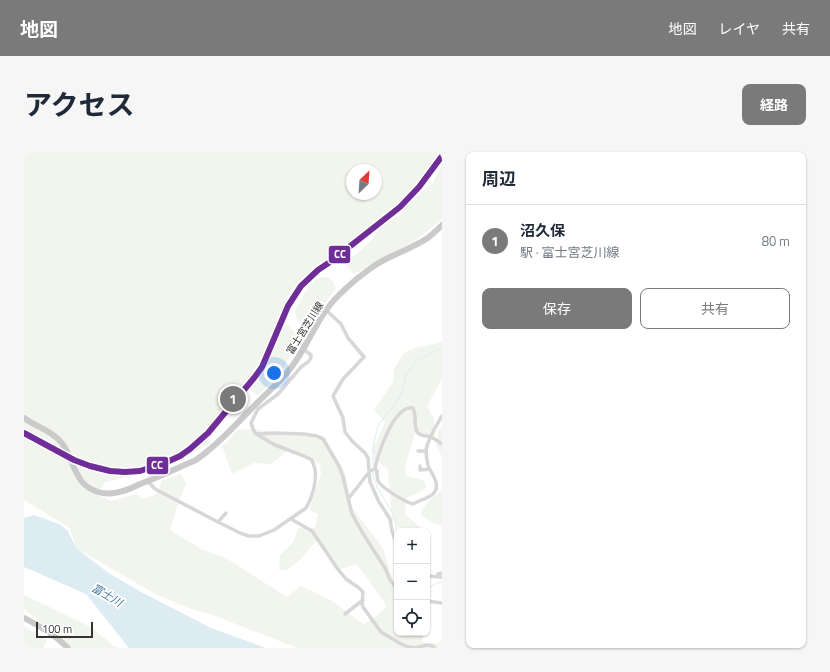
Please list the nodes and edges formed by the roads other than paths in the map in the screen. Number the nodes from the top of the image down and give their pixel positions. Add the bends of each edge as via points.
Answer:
1 (442, 225) edge
2 (326, 310) junction
3 (303, 349) junction
4 (442, 416) edge
5 (24, 418) edge
6 (256, 434) junction
7 (430, 437) junction
8 (442, 444) edge
9 (418, 451) dead end
10 (426, 451) junction
11 (420, 466) dead end
12 (375, 469) junction
13 (430, 469) junction
14 (370, 471) junction
15 (148, 481) junction
16 (348, 499) junction
17 (226, 513) dead end
18 (291, 519) junction
19 (218, 522) junction
20 (394, 537) edge
21 (394, 585) edge
22 (363, 600) junction
23 (430, 601) edge
24 (442, 603) edge
25 (346, 614) dead end
26 (24, 618) edge
27 (68, 648) edge
28 (435, 648) edge

1 - 2 main road, 富士宮芝川線 via 427,238 367,270 346,287
2 - 3 main road, 富士宮芝川線
2 - 14 street via 341,324 348,338 364,357 343,379 333,396 343,418 345,432 365,453
3 - 6 street via 311,358 278,394 258,409 251,423
3 - 15 main road, 富士宮芝川線 via 290,370 214,446 196,460
4 - 7 street
5 - 15 main road, 富士宮芝川線 via 54,435 61,442 76,473 84,484 95,491 114,493
6 - 16 street via 304,434 323,439 339,466
6 - 18 street via 312,460 315,481 309,503
7 - 8 street
7 - 10 street
7 - 12 street via 417,431 413,408 403,410 387,433
9 - 10 street
10 - 13 street
11 - 13 street via 420,470
12 - 13 street via 379,482 400,498 413,504 435,490 435,479
12 - 14 street
14 - 16 street
14 - 20 street via 370,482 390,519
15 - 19 street via 155,489
16 - 21 street via 352,514
17 - 19 street
18 - 19 street via 259,536 240,533
18 - 22 street via 312,531 346,579 363,592
22 - 25 street
22 - 28 street via 363,607 381,632 408,647 427,645
23 - 24 street
26 - 27 main road via 56,637

